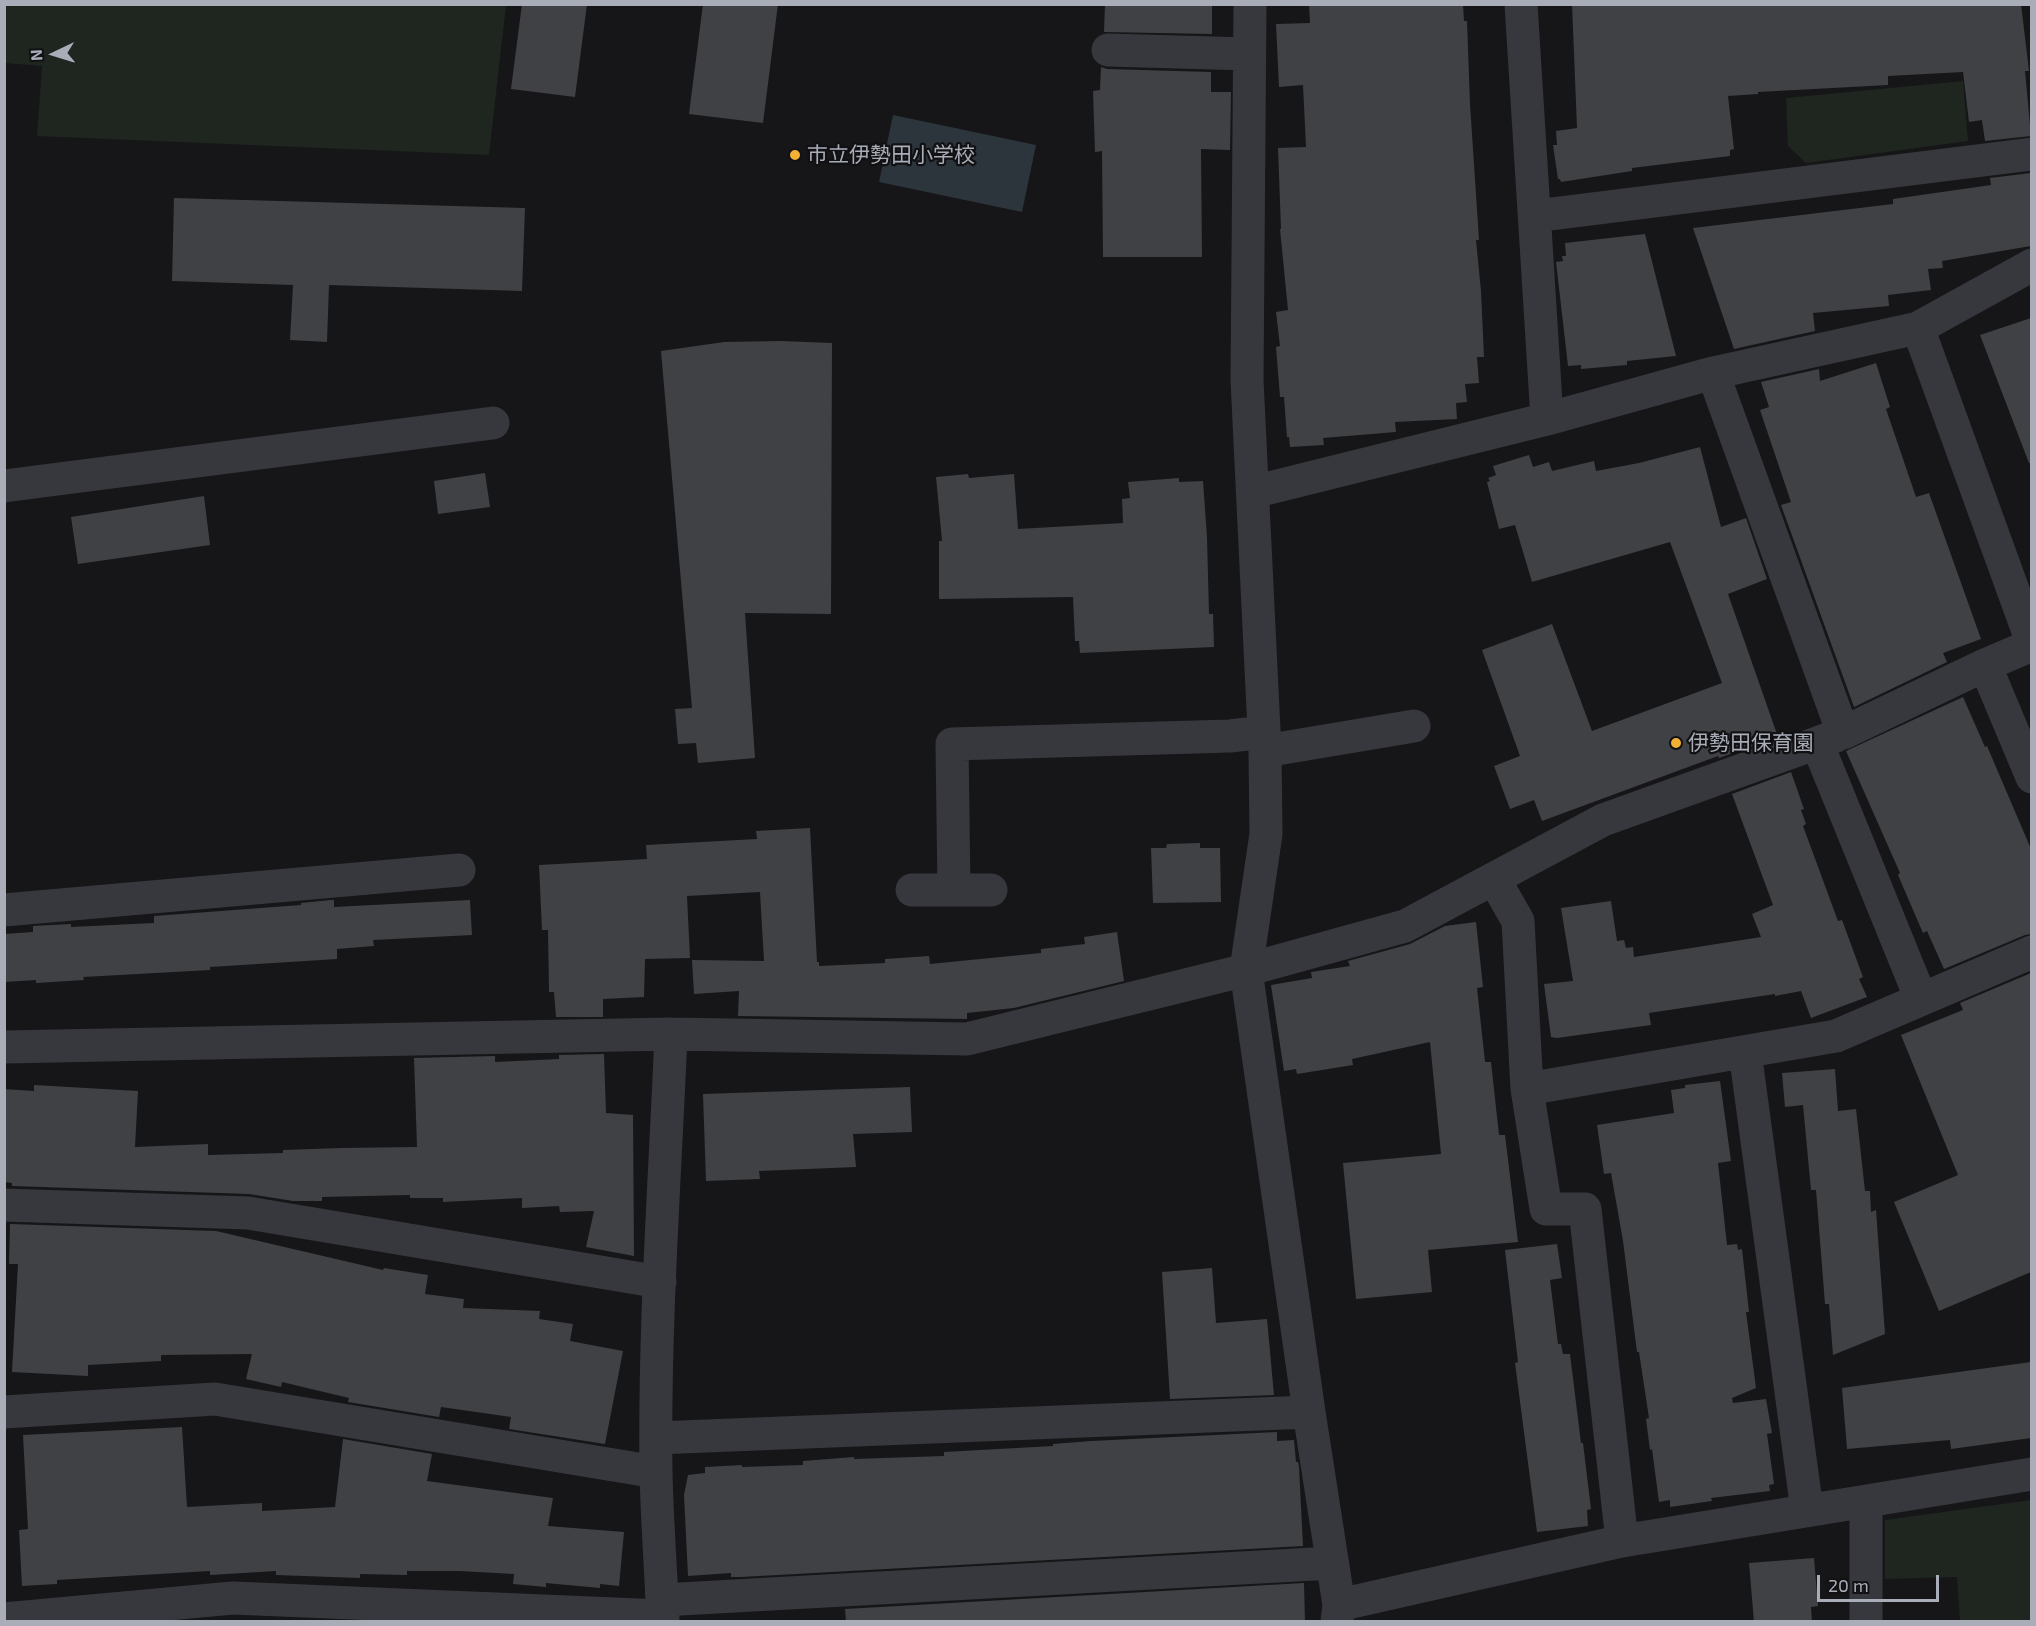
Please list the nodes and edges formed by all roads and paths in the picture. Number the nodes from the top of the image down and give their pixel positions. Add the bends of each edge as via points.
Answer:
1 (1250, 4) edge
2 (1521, 4) edge
3 (1108, 50) dead end
4 (1249, 54) junction
5 (2031, 154) edge
6 (1535, 216) junction
7 (2031, 265) edge
8 (1918, 328) junction
9 (1713, 373) junction
10 (1547, 419) junction
11 (493, 423) dead end
12 (4, 486) edge
13 (1253, 492) junction
14 (2031, 644) edge
15 (1985, 665) junction
16 (1414, 726) dead end
17 (1830, 738) junction
18 (1265, 742) junction
19 (2031, 777) edge
20 (459, 870) dead end
21 (1494, 879) junction
22 (912, 890) dead end
23 (954, 890) junction
24 (991, 890) dead end
25 (4, 910) edge
26 (2031, 952) edge
27 (1246, 970) junction
28 (1921, 999) junction
29 (671, 1034) junction
30 (4, 1047) edge
31 (1745, 1052) junction
32 (1527, 1089) junction
33 (4, 1205) edge
34 (660, 1282) junction
35 (4, 1412) edge
36 (1309, 1412) junction
37 (656, 1438) junction
38 (656, 1472) junction
39 (2031, 1474) edge
40 (1866, 1502) junction
41 (1807, 1510) junction
42 (1622, 1541) junction
43 (1332, 1563) junction
44 (662, 1612) edge
45 (1338, 1613) edge
46 (4, 1619) edge
47 (1866, 1622) edge

1 - 4 street
2 - 6 street
3 - 4 street
4 - 13 street via 1247,380
5 - 6 street
6 - 10 street
7 - 8 street
8 - 9 street
8 - 14 street
9 - 10 street
9 - 17 street
10 - 13 street
11 - 12 street
13 - 18 street
14 - 15 street
15 - 17 street
15 - 19 street
16 - 18 street
17 - 21 street via 1603,820
17 - 28 street
18 - 23 street via 1230,736 952,744
18 - 27 street via 1266,834
20 - 25 street
21 - 27 street via 1405,926
21 - 32 street via 1518,921
22 - 23 street
23 - 24 street
26 - 28 street
27 - 29 street via 967,1039
27 - 36 street
28 - 31 street via 1836,1036
29 - 30 street
29 - 34 street
31 - 32 street
31 - 41 street
32 - 42 street via 1546,1209 1585,1209
33 - 34 street via 248,1213
34 - 37 street
35 - 38 street via 215,1398
36 - 37 street
36 - 43 street
37 - 38 street
38 - 44 street
39 - 40 street
40 - 41 street
40 - 47 street
41 - 42 street
42 - 45 street
43 - 44 street
43 - 45 street
44 - 46 street via 233,1598

